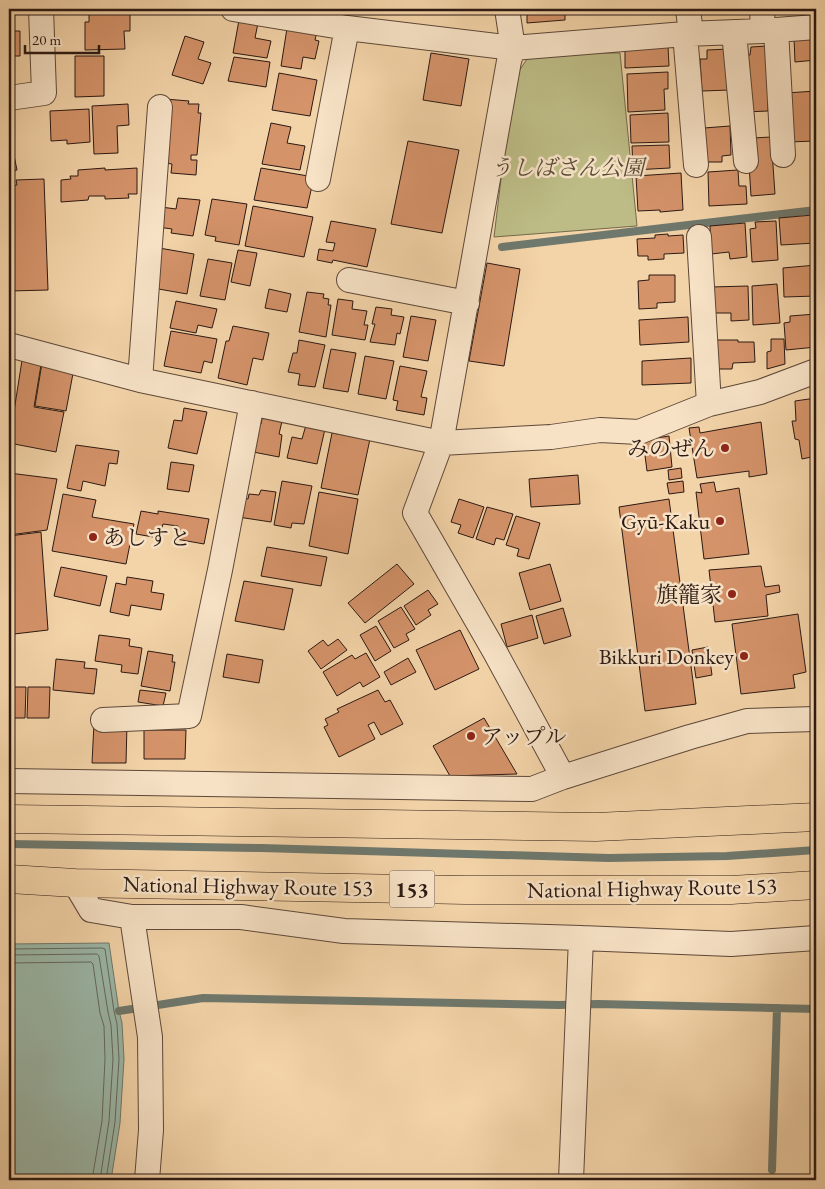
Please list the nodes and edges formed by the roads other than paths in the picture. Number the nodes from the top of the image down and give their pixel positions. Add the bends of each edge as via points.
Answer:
1 (41, 9) edge
2 (233, 9) edge
3 (507, 9) edge
4 (688, 9) edge
5 (767, 23) edge
6 (816, 27) edge
7 (347, 28) junction
8 (734, 32) junction
9 (688, 34) junction
10 (513, 48) junction
11 (9, 98) edge
12 (160, 108) dead end
13 (783, 155) dead end
14 (746, 160) dead end
15 (696, 165) dead end
16 (318, 179) dead end
17 (699, 237) dead end
18 (349, 280) dead end
19 (467, 303) junction
20 (9, 345) edge
21 (816, 371) edge
22 (140, 380) junction
23 (252, 403) junction
24 (709, 404) junction
25 (441, 444) junction
26 (816, 719) edge
27 (103, 720) dead end
28 (563, 777) junction
29 (9, 781) edge
30 (816, 817) edge
31 (9, 819) edge
32 (9, 879) edge
33 (75, 883) junction
34 (816, 885) edge
35 (132, 917) junction
36 (581, 938) junction
37 (816, 938) edge
38 (148, 1180) edge
39 (571, 1180) edge

1 - 11 street via 44,93
2 - 7 street
3 - 10 street
4 - 9 street
5 - 6 street
5 - 8 street
5 - 13 street
7 - 10 street
7 - 16 street
8 - 9 street
8 - 14 street
9 - 10 street
9 - 15 street
10 - 19 street
12 - 22 street
17 - 24 street
18 - 19 street
19 - 25 street
20 - 22 street
21 - 24 street via 760,392
22 - 23 street
23 - 25 street
23 - 27 street via 190,716
24 - 25 street via 638,432 600,430 551,437
25 - 28 street via 416,513
26 - 28 street via 747,721
28 - 29 street via 532,789
30 - 31 highway via 596,827
32 - 33 highway, National Highway Route 153 / 153
33 - 34 highway, National Highway Route 153 / 153 via 466,890 731,890
33 - 35 street via 92,910
35 - 36 street via 241,918 344,931
35 - 38 street via 150,1037
36 - 37 street via 731,944
36 - 39 street

